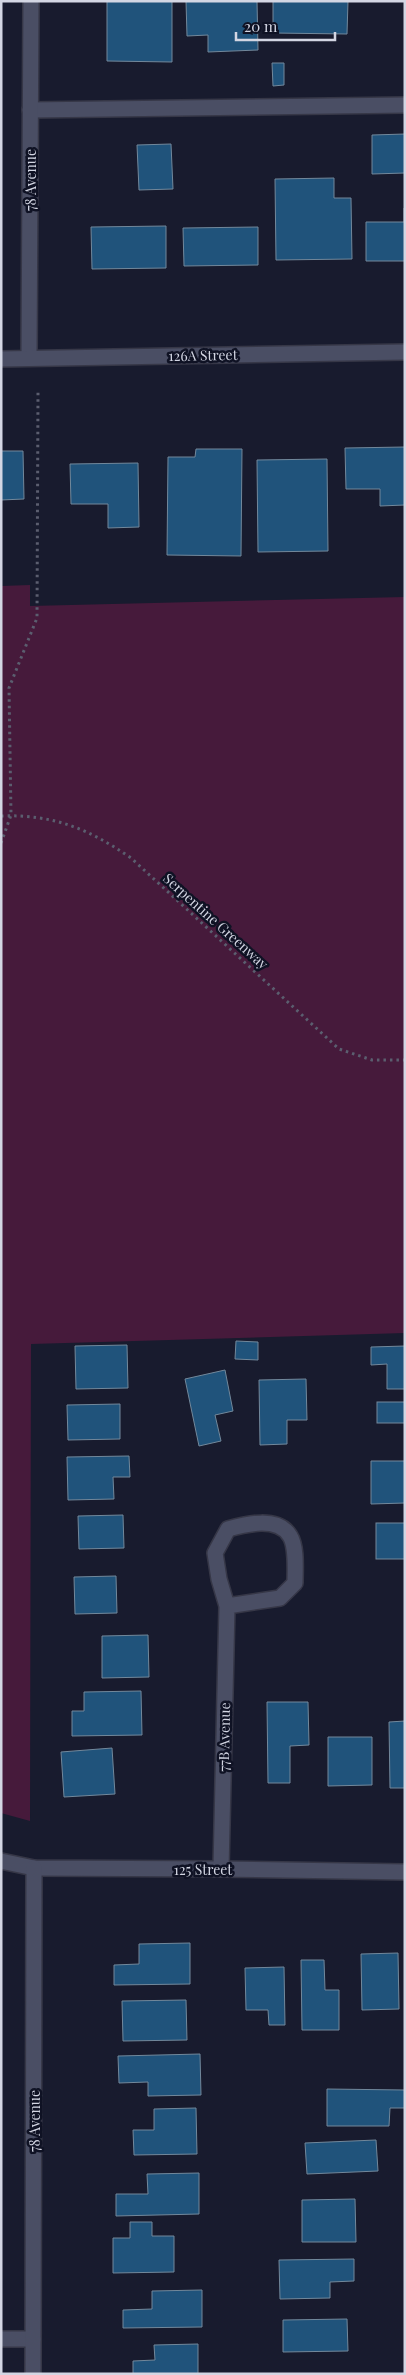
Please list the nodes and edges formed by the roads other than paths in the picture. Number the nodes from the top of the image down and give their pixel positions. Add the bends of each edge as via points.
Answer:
1 (31, 1) edge
2 (405, 105) edge
3 (30, 110) junction
4 (405, 352) edge
5 (29, 358) junction
6 (1, 359) edge
7 (227, 1606) junction
8 (1, 1861) edge
9 (34, 1868) junction
10 (221, 1869) junction
11 (405, 1872) edge
12 (32, 2339) junction
13 (1, 2340) edge
14 (33, 2374) edge

1 - 3 street, 78 Avenue
2 - 3 street
3 - 5 street, 78 Avenue
4 - 5 street, 126A Street
5 - 6 street, 126A Street
7 - 7 street, 77B Avenue via 218,1579 215,1553 228,1529 252,1523 277,1526 290,1536 296,1559 295,1583 280,1598
7 - 10 street, 77B Avenue
8 - 9 street, 125 Street
9 - 10 street, 125 Street
9 - 12 street, 78 Avenue
10 - 11 street, 125 Street
12 - 13 street
12 - 14 street, 78 Avenue

